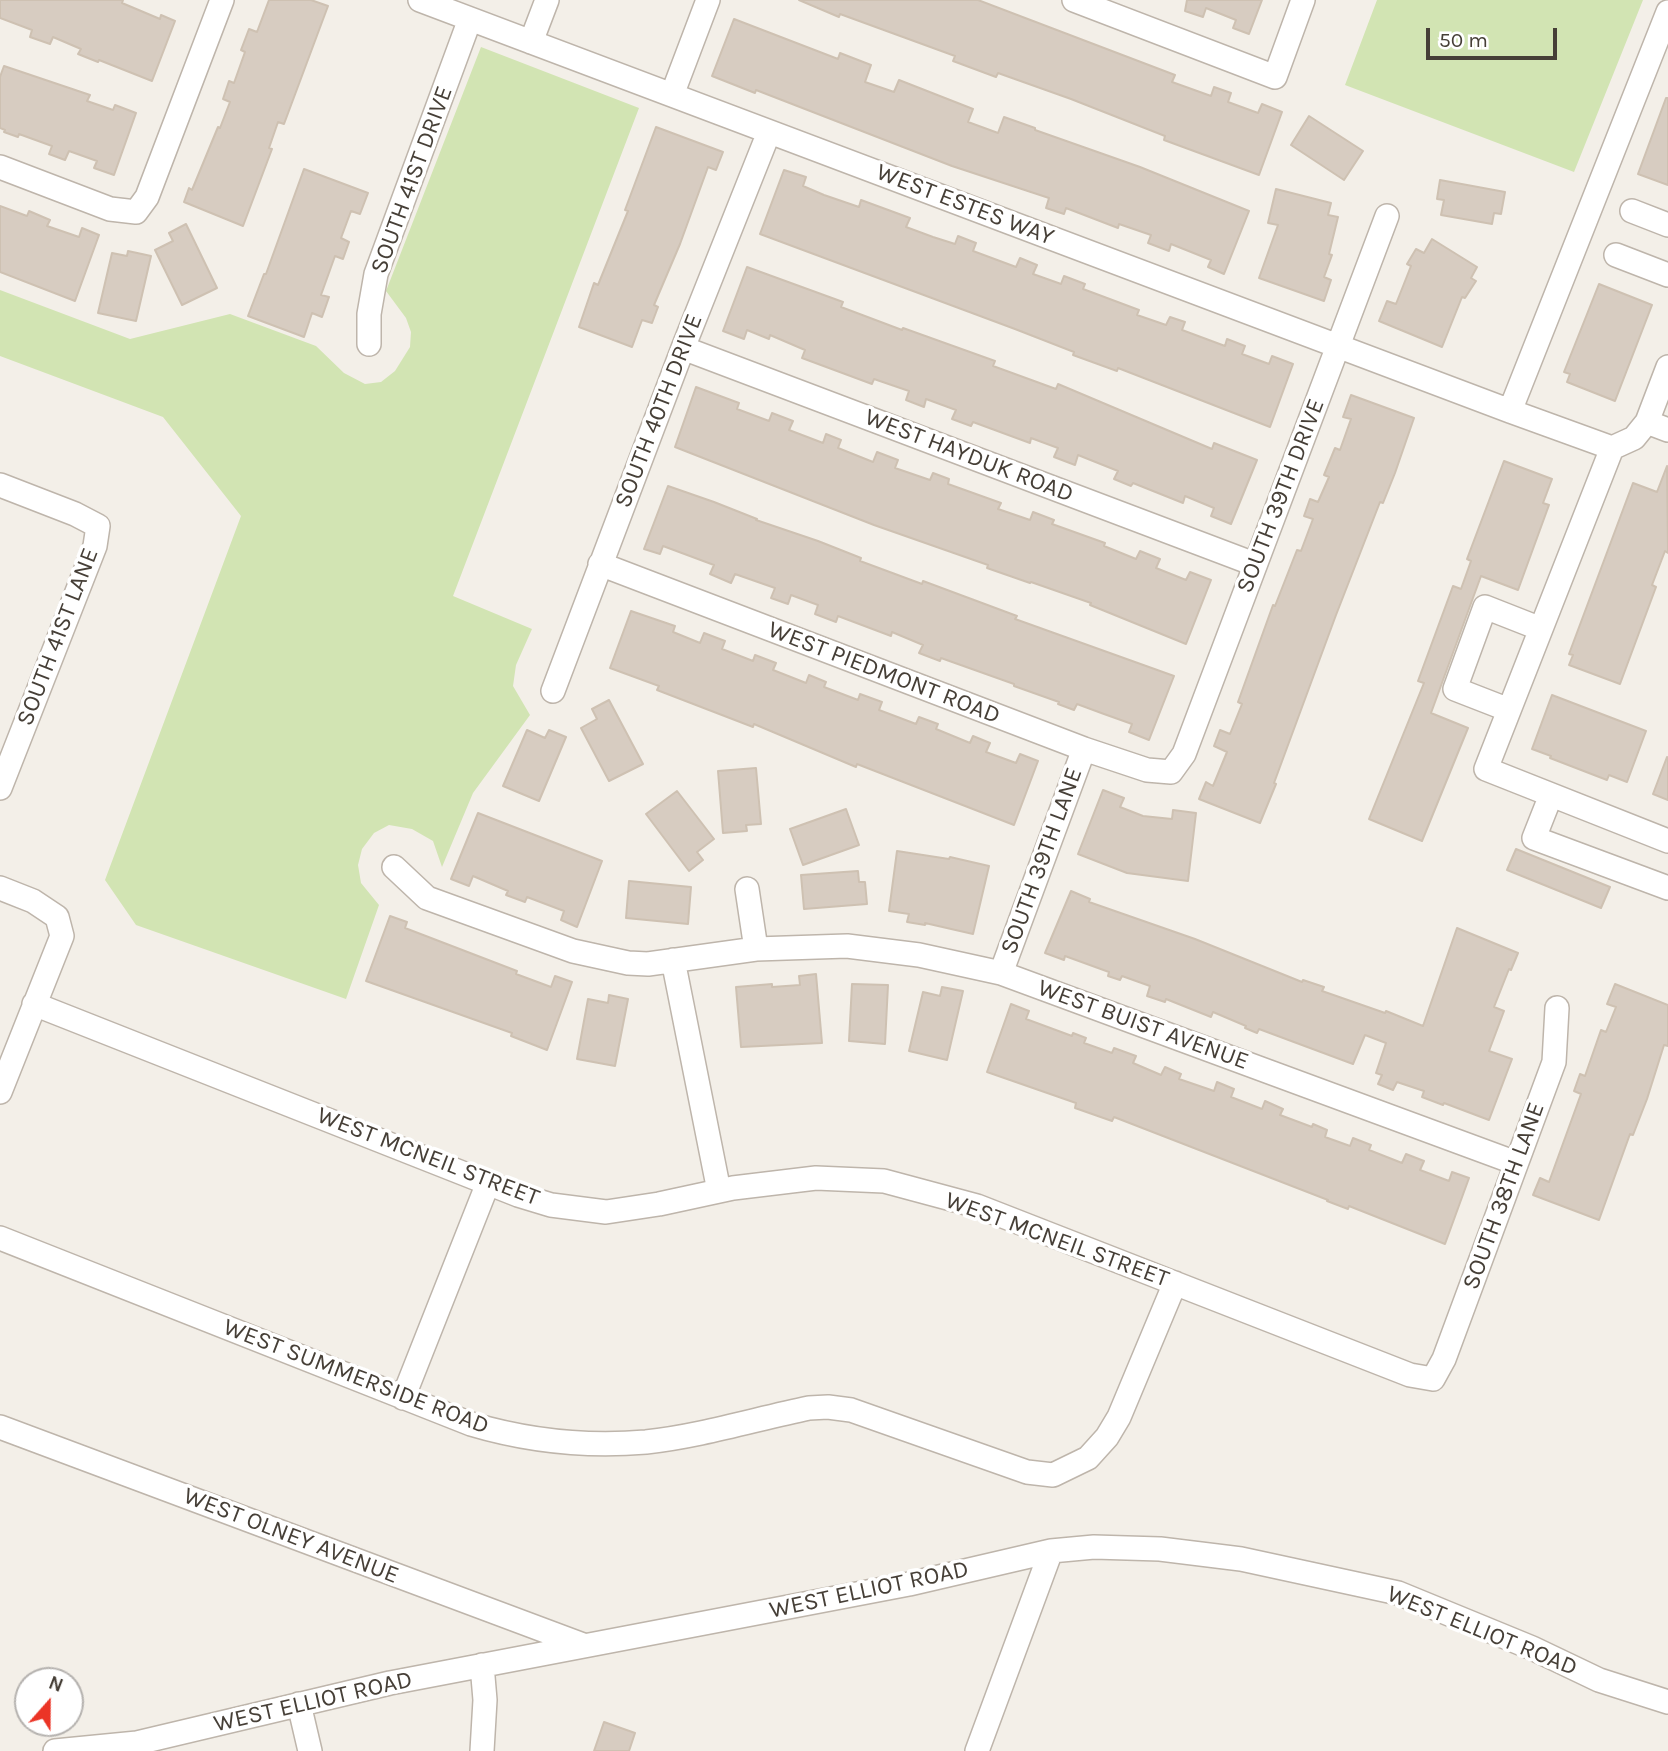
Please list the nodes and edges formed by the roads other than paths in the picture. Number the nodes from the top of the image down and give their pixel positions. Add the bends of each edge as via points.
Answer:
1 (420, 0) edge
2 (548, 0) edge
3 (708, 0) edge
4 (1074, 0) edge
5 (1303, 0) edge
6 (218, 1) edge
7 (1668, 12) edge
8 (471, 19) junction
9 (531, 42) junction
10 (672, 95) junction
11 (769, 132) junction
12 (0, 167) edge
13 (1632, 211) dead end
14 (1387, 216) dead end
15 (1668, 225) edge
16 (1616, 255) dead end
17 (1668, 275) edge
18 (369, 344) dead end
19 (1339, 345) junction
20 (683, 348) junction
21 (1668, 367) edge
22 (1510, 411) junction
23 (1658, 426) edge
24 (1612, 448) junction
25 (0, 485) edge
26 (600, 564) junction
27 (1254, 564) junction
28 (1541, 629) junction
29 (553, 691) dead end
30 (1509, 710) junction
31 (9, 738) edge
32 (1084, 749) junction
33 (1171, 772) joint
34 (0, 788) edge
35 (1552, 794) junction
36 (1668, 841) edge
37 (394, 867) dead end
38 (0, 888) edge
39 (1668, 888) edge
40 (747, 889) dead end
41 (756, 949) junction
42 (673, 960) junction
43 (1000, 974) junction
44 (34, 1004) junction
45 (1557, 1008) dead end
46 (0, 1092) edge
47 (1516, 1163) junction
48 (488, 1183) junction
49 (719, 1191) junction
50 (0, 1238) edge
51 (1175, 1283) junction
52 (1433, 1379) joint
53 (403, 1398) junction
54 (0, 1427) edge
55 (1051, 1551) junction
56 (583, 1645) junction
57 (482, 1665) junction
58 (1668, 1702) edge
59 (302, 1717) junction
60 (55, 1751) edge
61 (310, 1751) edge
62 (482, 1751) edge
63 (978, 1751) edge

1 - 8 street, WEST ESTES WAY
2 - 9 street
3 - 10 street
4 - 5 street via 1275,76
6 - 12 street via 147,197 136,212 110,209
7 - 22 street
8 - 9 street, WEST ESTES WAY
8 - 18 street, SOUTH 41ST DRIVE via 376,274
9 - 10 street, WEST ESTES WAY
10 - 11 street, WEST ESTES WAY
11 - 19 street, WEST ESTES WAY
11 - 20 street, SOUTH 40TH DRIVE
13 - 15 street
14 - 19 street, SOUTH 39TH DRIVE
16 - 17 street
19 - 22 street, WEST ESTES WAY
19 - 27 street, SOUTH 39TH DRIVE
20 - 26 street, SOUTH 40TH DRIVE
20 - 27 street, WEST HAYDUK ROAD
21 - 23 street
22 - 24 street, WEST ESTES WAY
23 - 24 street
24 - 28 street
25 - 31 street, SOUTH 41ST LANE via 98,526 94,546
26 - 29 street, SOUTH 40TH DRIVE
26 - 32 street, WEST PIEDMONT ROAD
27 - 33 street, SOUTH 39TH DRIVE via 1184,754
28 - 30 street
28 - 30 street via 1485,607 1455,689
30 - 35 street via 1486,769
31 - 34 street, SOUTH 41ST LANE
32 - 33 street, WEST PIEDMONT ROAD via 1147,771
32 - 43 street, SOUTH 39TH LANE
35 - 36 street
35 - 39 street via 1534,838
37 - 42 street, WEST BUIST AVENUE via 427,898 573,951 628,963
38 - 44 street via 57,917 62,936
40 - 41 street
41 - 42 street, WEST BUIST AVENUE
41 - 43 street, WEST BUIST AVENUE via 846,946 919,955
42 - 49 street
43 - 47 street, WEST BUIST AVENUE
44 - 46 street
44 - 48 street, WEST MCNEIL STREET
45 - 47 street, SOUTH 38TH LANE via 1554,1062
47 - 52 street, SOUTH 38TH LANE
48 - 49 street, WEST MCNEIL STREET via 551,1205 606,1212
48 - 53 street
49 - 51 street, WEST MCNEIL STREET via 816,1178 884,1181 977,1206
50 - 53 street, WEST SUMMERSIDE ROAD
51 - 52 street, WEST MCNEIL STREET via 1410,1375
51 - 53 street, WEST SUMMERSIDE ROAD via 1107,1437 1088,1458 1053,1475 1027,1472 851,1410 828,1407 647,1442 588,1444 502,1433
54 - 56 street, WEST OLNEY AVENUE
55 - 56 street, WEST ELLIOT ROAD via 909,1584
55 - 58 street, WEST ELLIOT ROAD via 1160,1549 1241,1559 1398,1593 1599,1680
55 - 63 street
56 - 57 street, WEST ELLIOT ROAD
57 - 59 street, WEST ELLIOT ROAD
57 - 62 street
59 - 60 street, WEST ELLIOT ROAD
59 - 61 street

